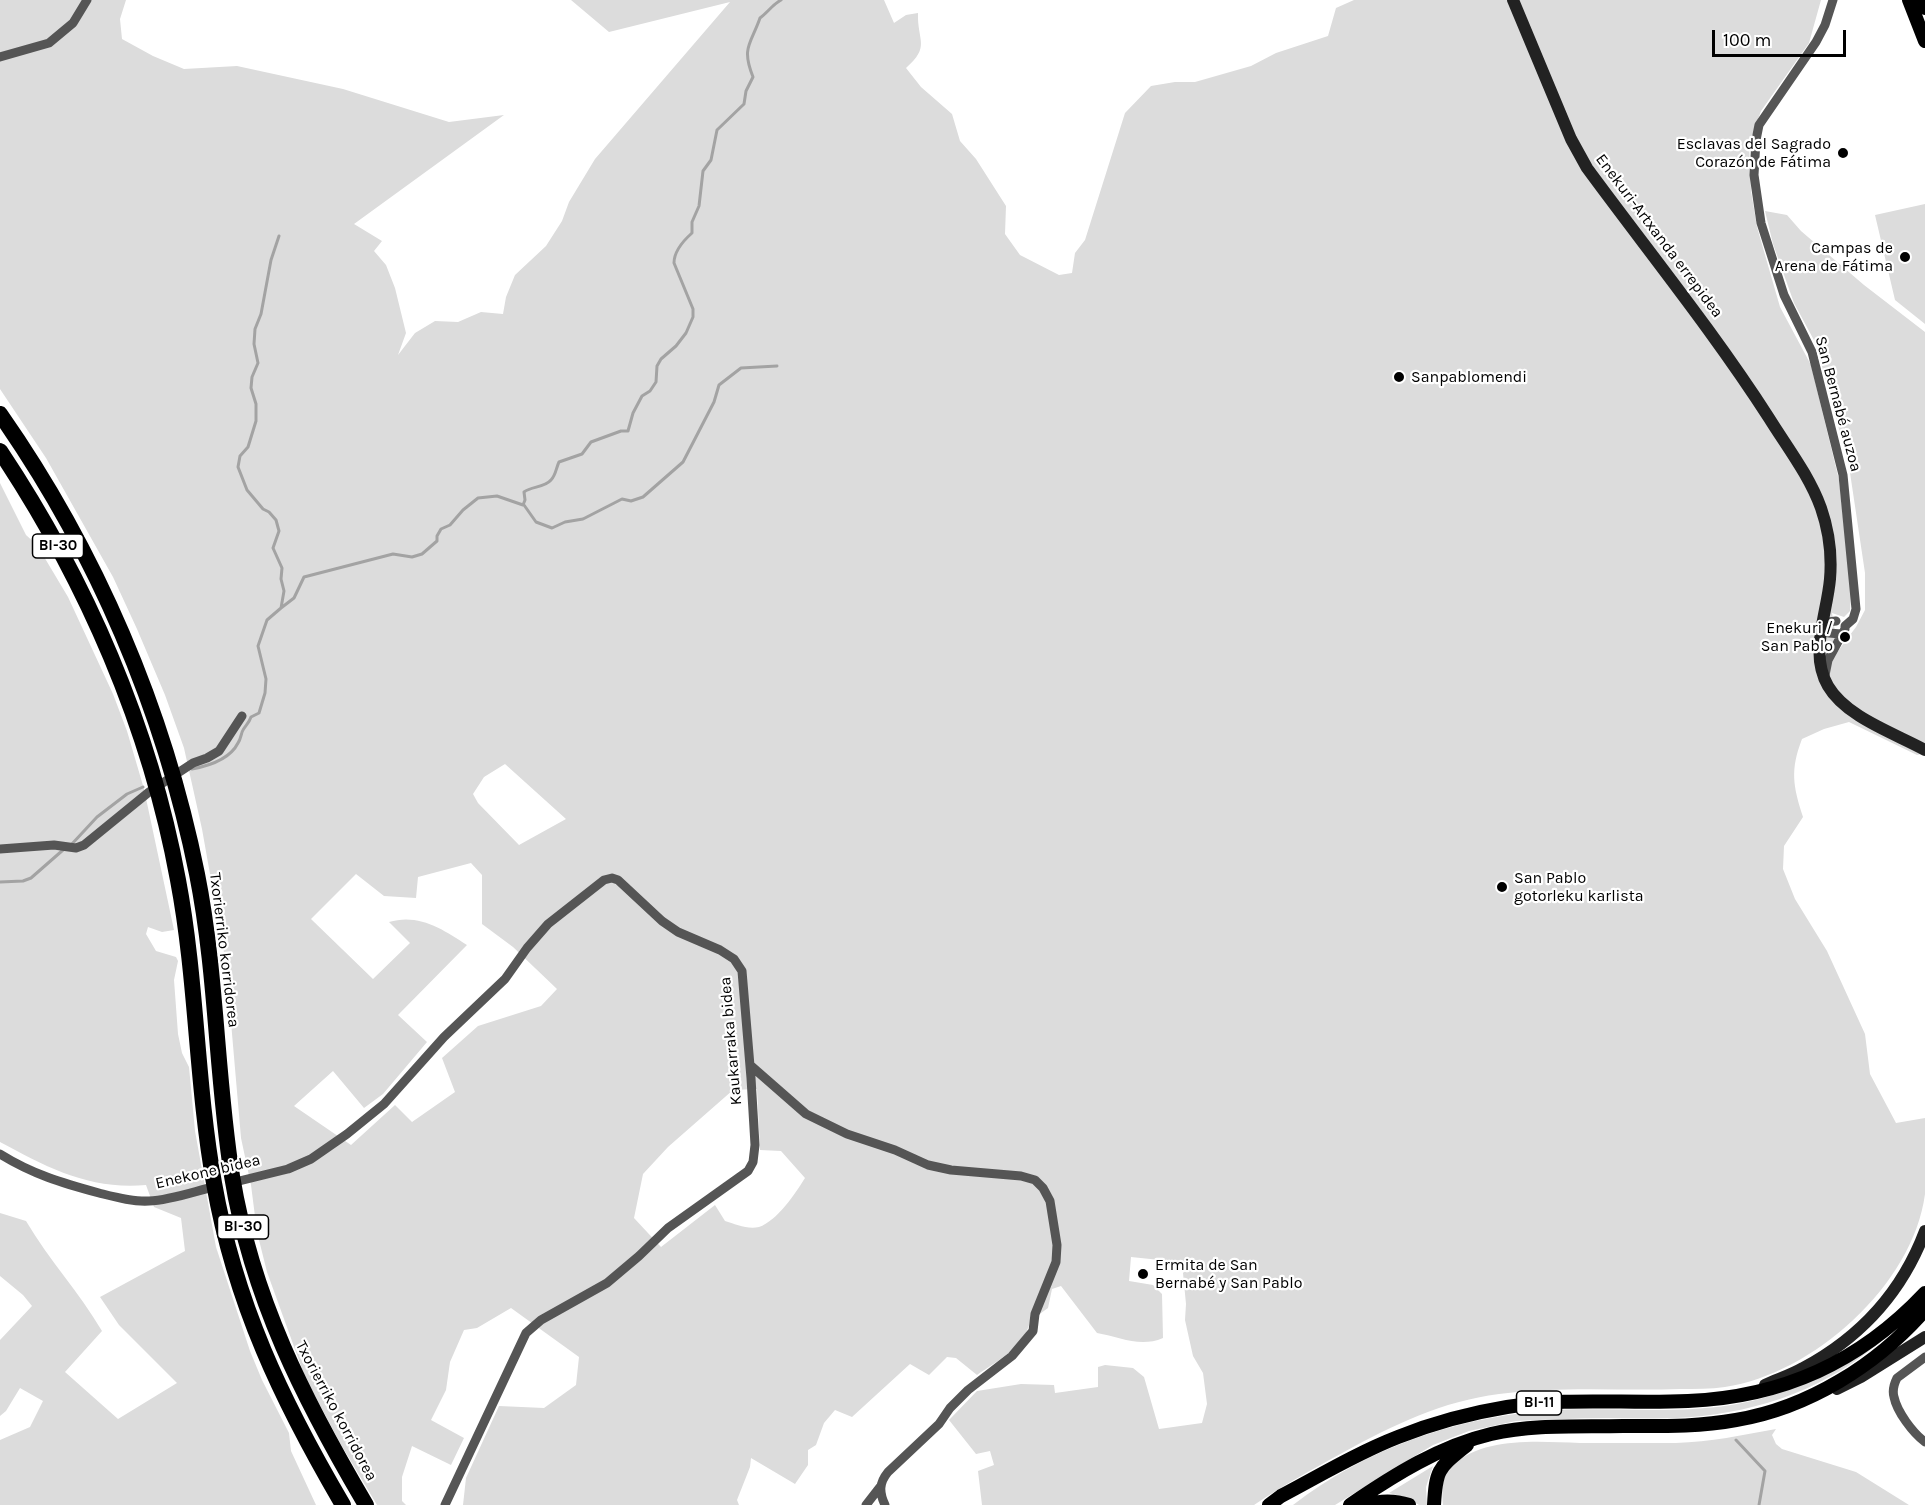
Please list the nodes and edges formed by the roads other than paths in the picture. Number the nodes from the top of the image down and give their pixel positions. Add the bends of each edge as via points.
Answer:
1 (87, 0) edge
2 (1513, 0) edge
3 (1833, 0) edge
4 (1909, 0) edge
5 (1922, 0) edge
6 (1925, 8) edge
7 (1925, 40) edge
8 (0, 57) edge
9 (0, 414) edge
10 (0, 451) edge
11 (1825, 612) junction
12 (1822, 626) junction
13 (1840, 627) junction
14 (1825, 681) junction
15 (242, 717) dead end
16 (1925, 750) edge
17 (0, 849) edge
18 (750, 1065) junction
19 (0, 1154) edge
20 (288, 1168) joint
21 (1925, 1231) edge
22 (1925, 1293) edge
23 (1925, 1310) edge
24 (1925, 1337) edge
25 (1925, 1358) edge
26 (1745, 1395) junction
27 (1796, 1403) junction
28 (1475, 1439) junction
29 (1925, 1442) edge
30 (1343, 1463) junction
31 (880, 1487) junction
32 (343, 1505) edge
33 (366, 1505) edge
34 (445, 1505) edge
35 (866, 1505) edge
36 (885, 1505) edge
37 (1269, 1505) edge
38 (1284, 1505) edge
39 (1350, 1505) edge
40 (1366, 1505) edge
41 (1409, 1505) edge
42 (1434, 1505) edge

1 - 8 street via 73,23 49,43
2 - 11 street, Enekuri-Artxanda errepidea via 1583,162 1740,373 1806,476 1821,508 1830,542 1832,559
3 - 13 street, San Bernabé auzoa via 1816,42 1759,125 1754,176 1761,223 1784,295 1812,352 1843,475 1856,609 1853,619
4 - 7 main road
5 - 6 main road
9 - 33 highway, Txorierriko korridorea / BI-30 via 86,556 125,639 162,739 194,857 205,924 227,1140 251,1260 292,1370
10 - 32 highway, BI-30 via 69,565 107,646 143,745 172,852 186,927 208,1142 232,1265 274,1378
11 - 12 street, Enekuri-Artxanda errepidea
11 - 13 street
12 - 13 street via 1828,622
12 - 13 street via 1829,633
12 - 14 street, Enekuri-Artxanda errepidea via 1820,657
13 - 14 street, San Bernabé auzoa
14 - 16 street via 1841,703
15 - 17 street via 219,751 149,792 84,845
18 - 20 street, Kaukarraka bidea via 742,971 734,958 678,932 612,878 604,880 548,924 505,979 444,1037 384,1104 311,1159
18 - 31 street via 806,1114 847,1134 928,1165 1035,1180 1050,1201 1056,1262 1035,1314 1033,1331 1012,1356 950,1408 939,1424 888,1472
18 - 34 street, Kaukarraka bidea via 754,1145 748,1171 668,1228 607,1282 541,1320 526,1333
19 - 20 street, Enekone bidea via 30,1172 60,1183 141,1201 158,1201
21 - 26 street via 1891,1296 1856,1332 1802,1369
22 - 26 main road, BI-11 via 1888,1328 1848,1357 1787,1385
23 - 27 main road, BI-11 via 1860,1369
24 - 27 street via 1861,1377
25 - 29 street via 1897,1378 1893,1395 1916,1435
26 - 30 main road, BI-11 via 1689,1401 1560,1402 1507,1407 1430,1425
27 - 28 main road, BI-11 via 1714,1423 1534,1428
28 - 39 main road, BI-11 via 1421,1461
28 - 42 main road via 1439,1470
30 - 37 main road
30 - 38 main road, BI-11
31 - 35 street
31 - 36 street
40 - 41 main road via 1394,1500

